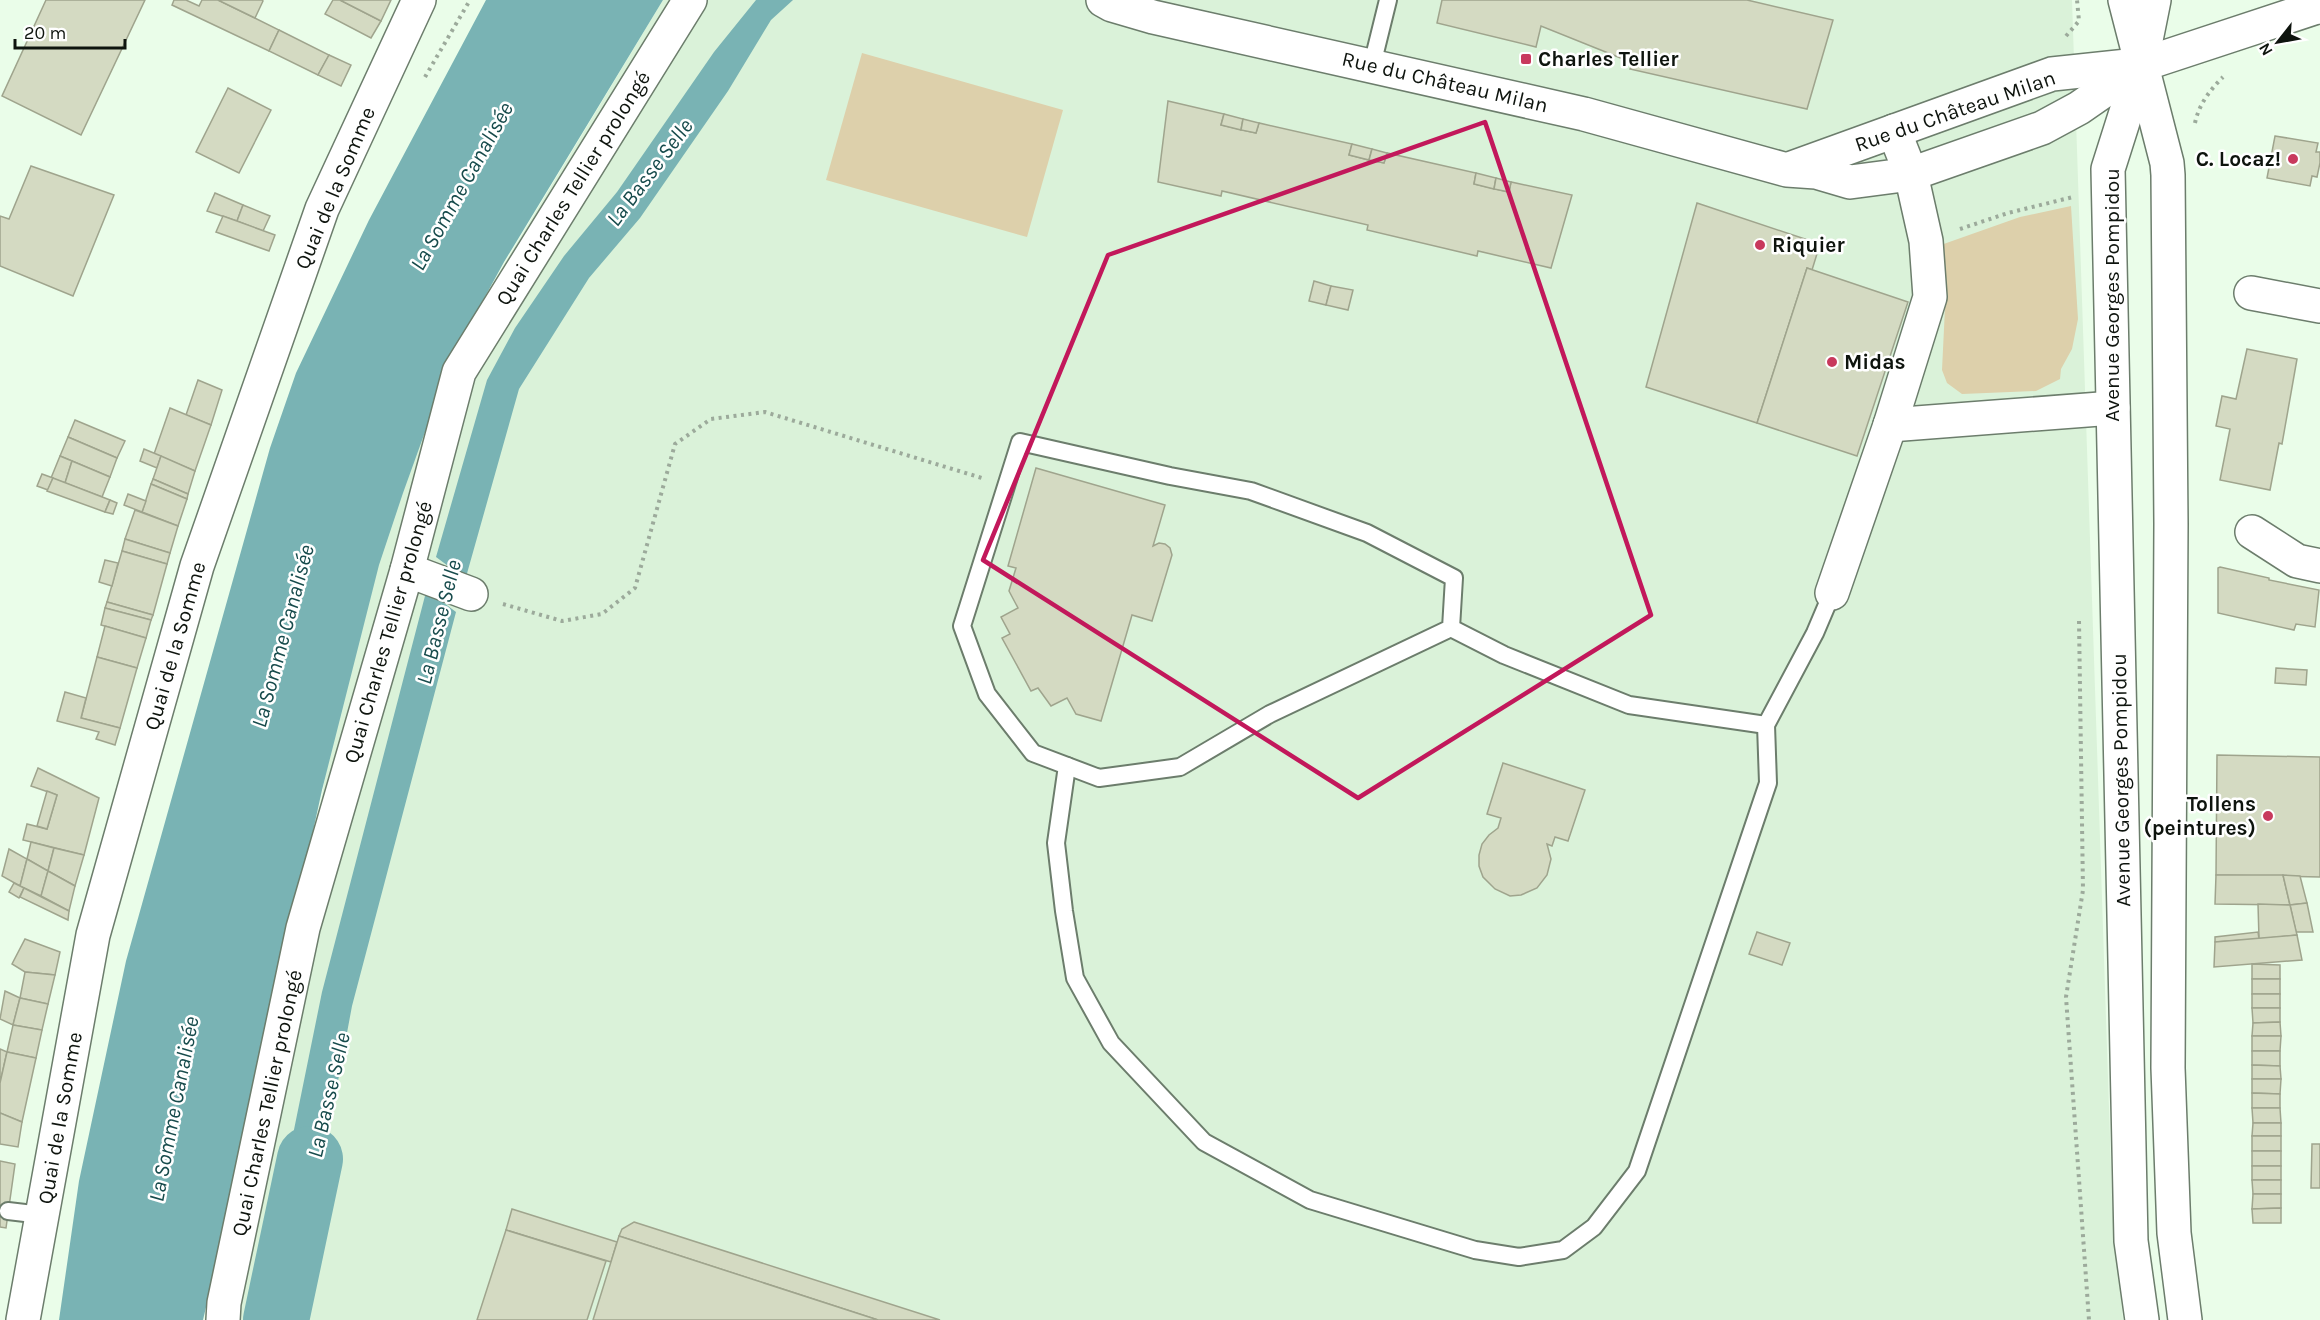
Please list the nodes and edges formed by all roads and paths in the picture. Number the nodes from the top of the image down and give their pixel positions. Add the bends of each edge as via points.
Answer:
1 (419, 0) edge
2 (690, 0) edge
3 (1103, 0) edge
4 (1388, 0) edge
5 (2125, 0) edge
6 (2154, 0) edge
7 (2315, 4) edge
8 (1372, 65) junction
9 (2140, 65) junction
10 (2227, 74) dead end
11 (2194, 128) dead end
12 (1894, 131) junction
13 (1787, 170) junction
14 (1911, 174) junction
15 (2073, 208) dead end
16 (1926, 241) junction
17 (2251, 293) dead end
18 (2320, 306) edge
19 (2113, 408) junction
20 (1890, 425) junction
21 (1006, 485) junction
22 (2252, 532) dead end
23 (2320, 566) edge
24 (407, 570) junction
25 (1832, 593) joint
26 (471, 594) joint
27 (2079, 614) dead end
28 (1451, 628) junction
29 (1766, 725) junction
30 (1067, 766) junction
31 (8, 1211) dead end
32 (42, 1215) junction
33 (23, 1320) edge
34 (223, 1320) edge
35 (2089, 1320) edge
36 (2142, 1320) edge
37 (2185, 1320) edge

1 - 32 street, Quai de la Somme via 322,208 197,566 93,934
2 - 24 street, Quai Charles Tellier prolongé via 459,372
3 - 8 street, Rue du Château Milan via 1153,17
4 - 8 lane
5 - 9 street
6 - 9 street, Avenue Georges Pompidou
7 - 9 street
8 - 13 street, Rue du Château Milan via 1584,114
9 - 12 street, Rue du Château Milan via 2052,74
9 - 14 street, Rue du Château Milan via 2079,108 2042,128
9 - 19 street, Avenue Georges Pompidou via 2108,169
9 - 37 street via 2168,175 2168,1068 2174,1233
10 - 11 path via 2197,111
12 - 13 street, Rue du Château Milan
12 - 14 street
13 - 14 street, Rue du Château Milan via 1816,172 1850,182
14 - 16 street
15 - 16 path via 2073,196
16 - 20 street via 1930,297
17 - 18 street
19 - 20 street
19 - 36 street, Avenue Georges Pompidou via 2131,1241
20 - 25 street
21 - 26 path via 765,412 711,419 675,444 635,588 602,614 562,621
21 - 28 lane via 1020,442 1251,491 1367,533 1454,578
21 - 30 lane via 962,626 987,694 1033,753
22 - 23 street via 2297,561
24 - 26 street
24 - 34 street, Quai Charles Tellier prolongé via 303,928
25 - 29 lane
27 - 35 path via 2083,890 2066,998
28 - 29 lane via 1503,656 1629,705
28 - 30 lane via 1270,714 1180,767 1099,778
29 - 30 lane via 1768,783 1637,1171 1594,1227 1563,1250 1519,1257 1475,1250 1310,1200 1204,1142 1111,1043 1075,978 1064,911 1056,843
31 - 32 lane
32 - 33 street, Quai de la Somme

